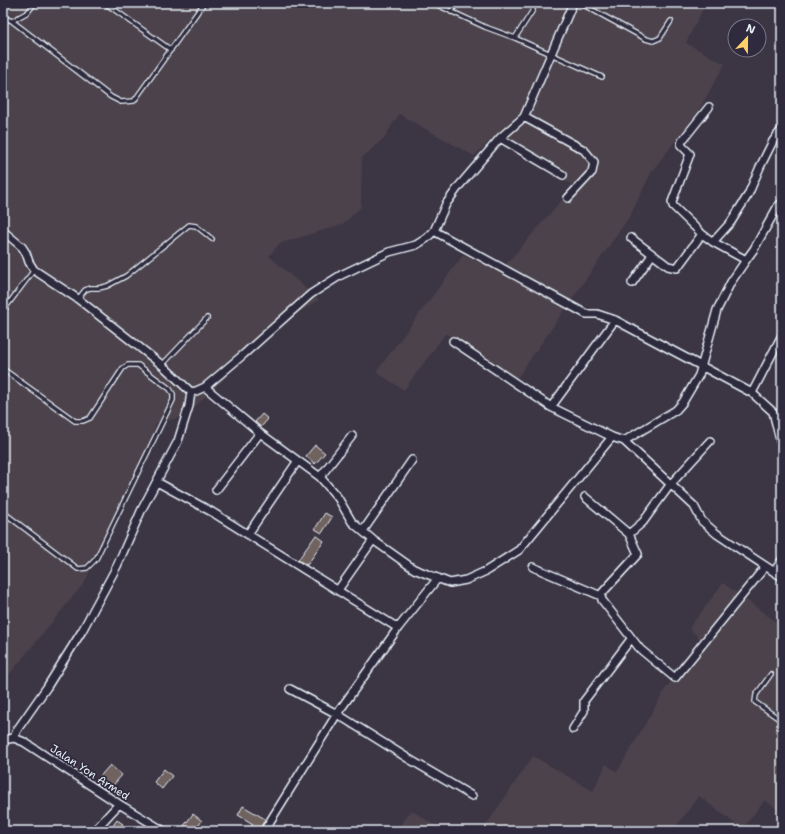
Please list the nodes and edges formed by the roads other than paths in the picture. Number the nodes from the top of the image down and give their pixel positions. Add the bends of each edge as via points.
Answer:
1 (35, 3) edge
2 (104, 3) edge
3 (204, 3) edge
4 (433, 3) edge
5 (457, 3) edge
6 (533, 3) edge
7 (573, 3) edge
8 (580, 3) edge
9 (451, 12) junction
10 (3, 17) edge
11 (12, 21) junction
12 (671, 21) dead end
13 (516, 38) junction
14 (171, 50) junction
15 (551, 54) junction
16 (602, 77) dead end
17 (709, 107) dead end
18 (524, 117) junction
19 (782, 129) edge
20 (500, 138) junction
21 (563, 175) dead end
22 (568, 198) dead end
23 (782, 203) edge
24 (3, 231) edge
25 (434, 231) junction
26 (702, 234) junction
27 (631, 238) dead end
28 (212, 239) dead end
29 (714, 242) junction
30 (652, 255) junction
31 (746, 260) junction
32 (34, 270) junction
33 (632, 283) dead end
34 (78, 299) junction
35 (3, 311) edge
36 (207, 318) dead end
37 (615, 320) junction
38 (782, 334) edge
39 (453, 341) dead end
40 (162, 364) junction
41 (702, 367) junction
42 (3, 368) edge
43 (205, 387) junction
44 (191, 392) junction
45 (752, 393) junction
46 (551, 407) junction
47 (260, 433) junction
48 (352, 436) dead end
49 (612, 437) junction
50 (624, 441) junction
51 (710, 441) dead end
52 (782, 448) edge
53 (412, 460) dead end
54 (297, 462) junction
55 (320, 478) junction
56 (157, 482) junction
57 (670, 485) junction
58 (216, 490) dead end
59 (585, 497) dead end
60 (3, 512) edge
61 (363, 531) junction
62 (248, 534) junction
63 (630, 534) junction
64 (373, 540) junction
65 (782, 560) edge
66 (533, 567) dead end
67 (765, 567) junction
68 (774, 572) junction
69 (782, 577) edge
70 (438, 578) junction
71 (338, 590) junction
72 (601, 596) junction
73 (398, 628) junction
74 (631, 639) junction
75 (771, 674) dead end
76 (290, 689) dead end
77 (337, 714) junction
78 (782, 721) edge
79 (573, 729) dead end
80 (14, 738) junction
81 (3, 740) edge
82 (472, 796) dead end
83 (119, 804) junction
84 (94, 831) edge
85 (164, 831) edge
86 (264, 831) edge

1 - 11 lane via 28,12
2 - 14 lane
3 - 14 lane
4 - 9 lane
5 - 9 lane
6 - 13 lane via 533,10
7 - 15 street
8 - 12 lane via 653,41 660,38
9 - 13 lane
10 - 11 lane
11 - 14 lane via 121,102 134,101
13 - 15 lane
15 - 16 lane
15 - 18 street
17 - 26 street via 682,142 681,145 690,154 672,202 673,206
18 - 20 street
18 - 22 street via 584,150 594,162 592,172
19 - 29 street via 760,166 748,195 731,222
20 - 21 street
20 - 25 street via 446,204
23 - 31 street
24 - 32 street via 22,247
25 - 37 street via 586,314 597,314
25 - 43 street via 416,245 389,252 341,275 311,294
26 - 29 street
26 - 30 street via 677,268 668,266
27 - 30 street
28 - 34 lane via 196,226 189,225 126,276 107,286 85,290
29 - 31 street
30 - 33 street
31 - 41 street via 717,310
32 - 34 street
32 - 35 lane
34 - 40 street
36 - 40 lane
37 - 41 street
37 - 46 street
38 - 45 street
39 - 46 street
40 - 44 street
41 - 45 street
41 - 50 street via 676,410
42 - 60 lane via 75,421 90,418 123,368 128,365 138,365 170,388 173,400 96,559 87,568 78,569
43 - 44 street
43 - 47 street
44 - 56 street via 178,441
45 - 52 street via 773,412
46 - 49 street
47 - 54 street
47 - 58 street
48 - 55 street
49 - 50 street
49 - 70 street via 519,550 486,571 466,580 450,583
50 - 57 street
51 - 57 street
53 - 61 street
54 - 55 street
54 - 62 street
55 - 61 street via 338,498 352,522
56 - 62 street
56 - 80 street via 117,566 82,631
57 - 63 street via 643,522
57 - 67 street via 694,506 702,521 717,534
59 - 63 street
61 - 64 street
62 - 71 street
63 - 72 street via 638,554
64 - 70 street via 414,569
64 - 71 street
65 - 68 street
66 - 72 street
67 - 68 street
67 - 74 street via 674,678
68 - 69 street
70 - 73 street
71 - 73 street
72 - 74 street
73 - 77 street
74 - 79 street via 584,701 584,711
75 - 78 lane via 756,695 755,702
76 - 77 street
77 - 82 street
77 - 86 street
80 - 81 street
80 - 83 street, Jalan Yon Armed
83 - 84 street
83 - 85 street, Jalan Yon Armed

